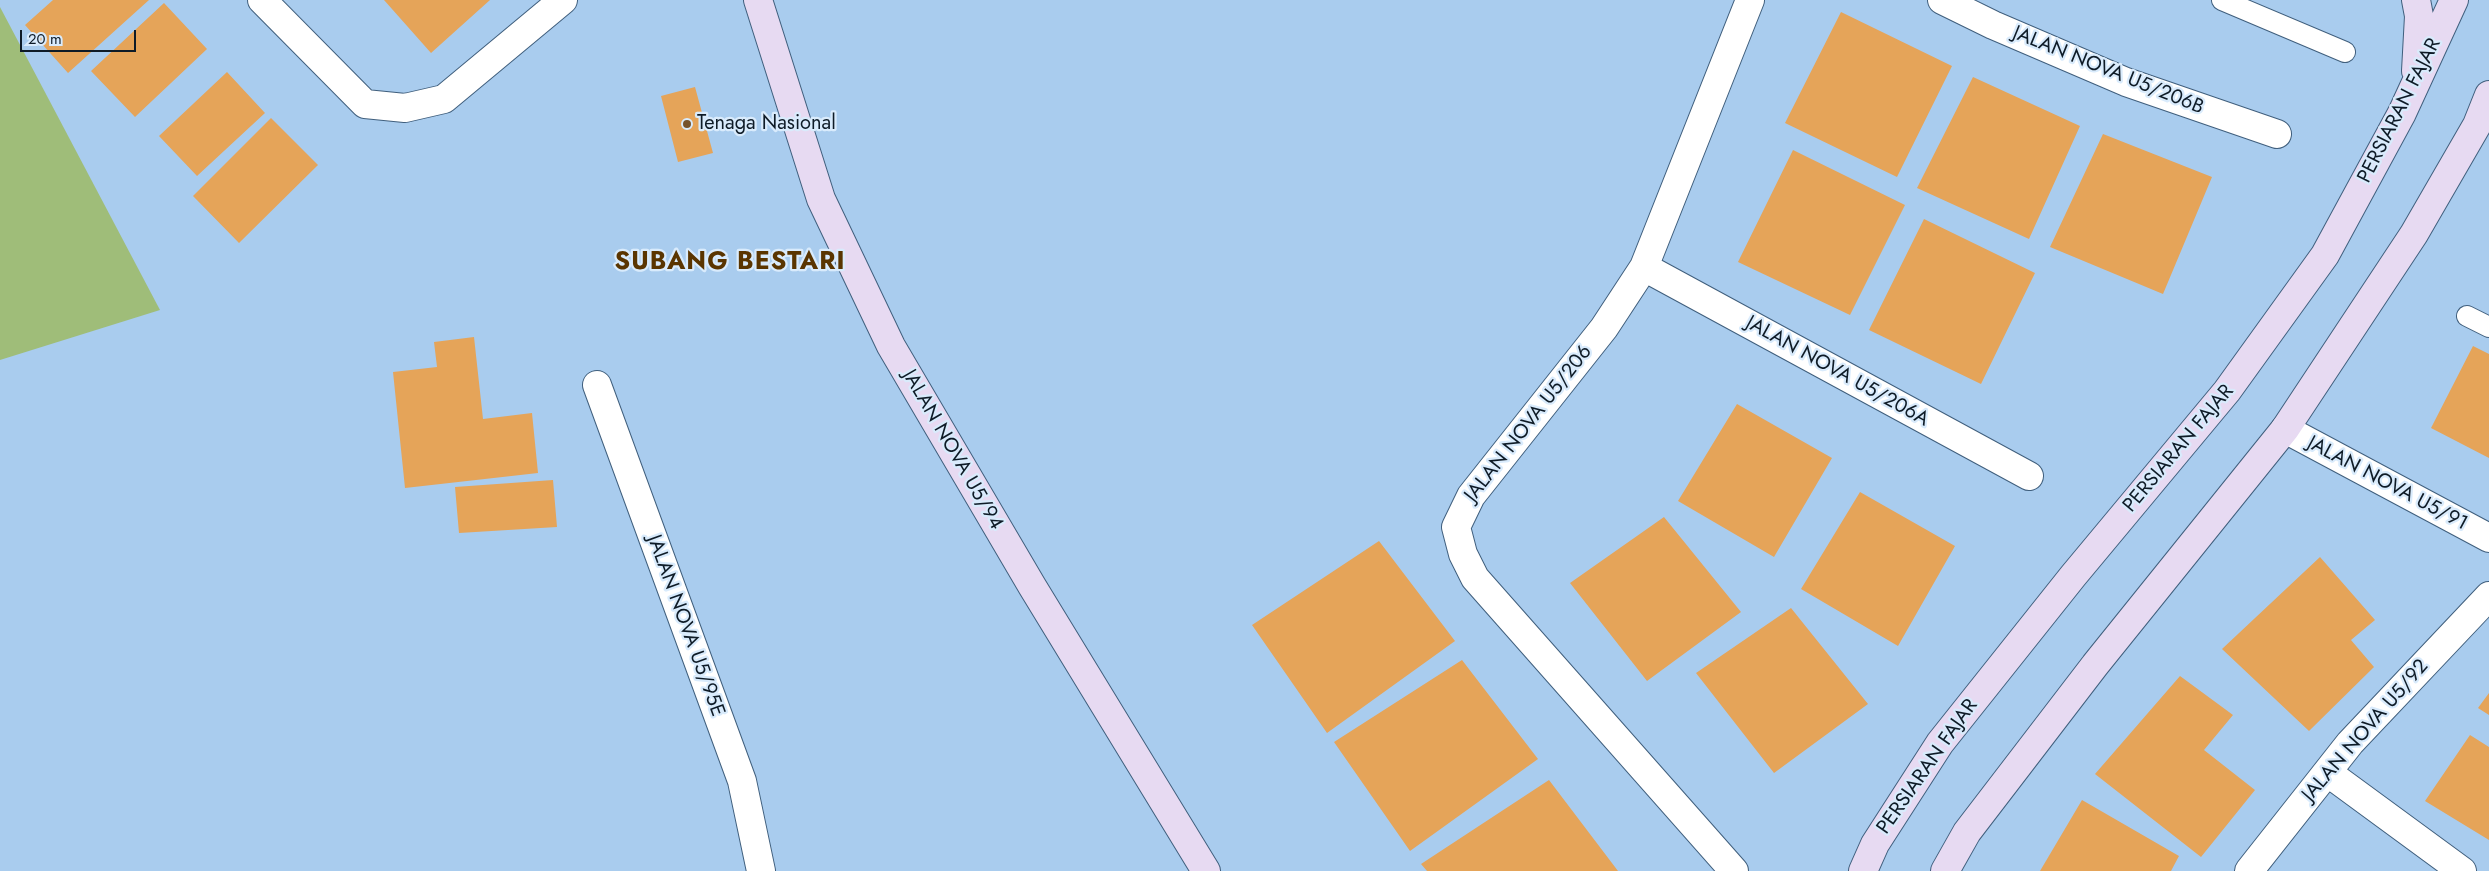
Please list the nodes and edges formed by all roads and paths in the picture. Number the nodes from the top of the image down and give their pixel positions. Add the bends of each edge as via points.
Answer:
1 (262, 0) edge
2 (563, 0) edge
3 (758, 0) edge
4 (1750, 0) edge
5 (1942, 0) edge
6 (2222, 0) edge
7 (2416, 0) edge
8 (2454, 0) edge
9 (2345, 52) dead end
10 (2415, 85) junction
11 (2489, 95) edge
12 (2483, 128) edge
13 (2277, 134) dead end
14 (1644, 267) junction
15 (2467, 316) dead end
16 (2489, 327) edge
17 (597, 385) dead end
18 (2285, 429) junction
19 (2029, 476) dead end
20 (2489, 538) edge
21 (2489, 596) edge
22 (2327, 772) junction
23 (1875, 844) junction
24 (761, 871) edge
25 (1206, 871) edge
26 (1734, 871) edge
27 (1852, 871) edge
28 (1863, 871) edge
29 (1945, 871) edge
30 (2249, 871) edge
31 (2462, 871) edge

1 - 2 street via 365,104 405,108 444,99
3 - 25 main road, JALAN NOVA U5/94 via 821,199 891,346 1032,586
4 - 14 street, JALAN NOVA U5/206
5 - 13 street, JALAN NOVA U5/206B via 2126,82
6 - 9 lane
7 - 10 main road
8 - 10 main road, PERSIARAN FAJAR
10 - 23 main road, PERSIARAN FAJAR via 2325,255 2227,391 1940,743
11 - 12 main road
12 - 18 main road
14 - 19 street, JALAN NOVA U5/206A
14 - 26 street, JALAN NOVA U5/206 via 1604,328 1470,496 1456,527 1474,578
15 - 16 lane
17 - 24 street, JALAN NOVA U5/95E via 742,781
18 - 20 street, JALAN NOVA U5/91
18 - 29 main road via 2095,665 1967,832
21 - 22 street, JALAN NOVA U5/92 via 2350,743
22 - 30 street, JALAN NOVA U5/92
22 - 31 street
23 - 27 street
23 - 28 main road, PERSIARAN FAJAR

